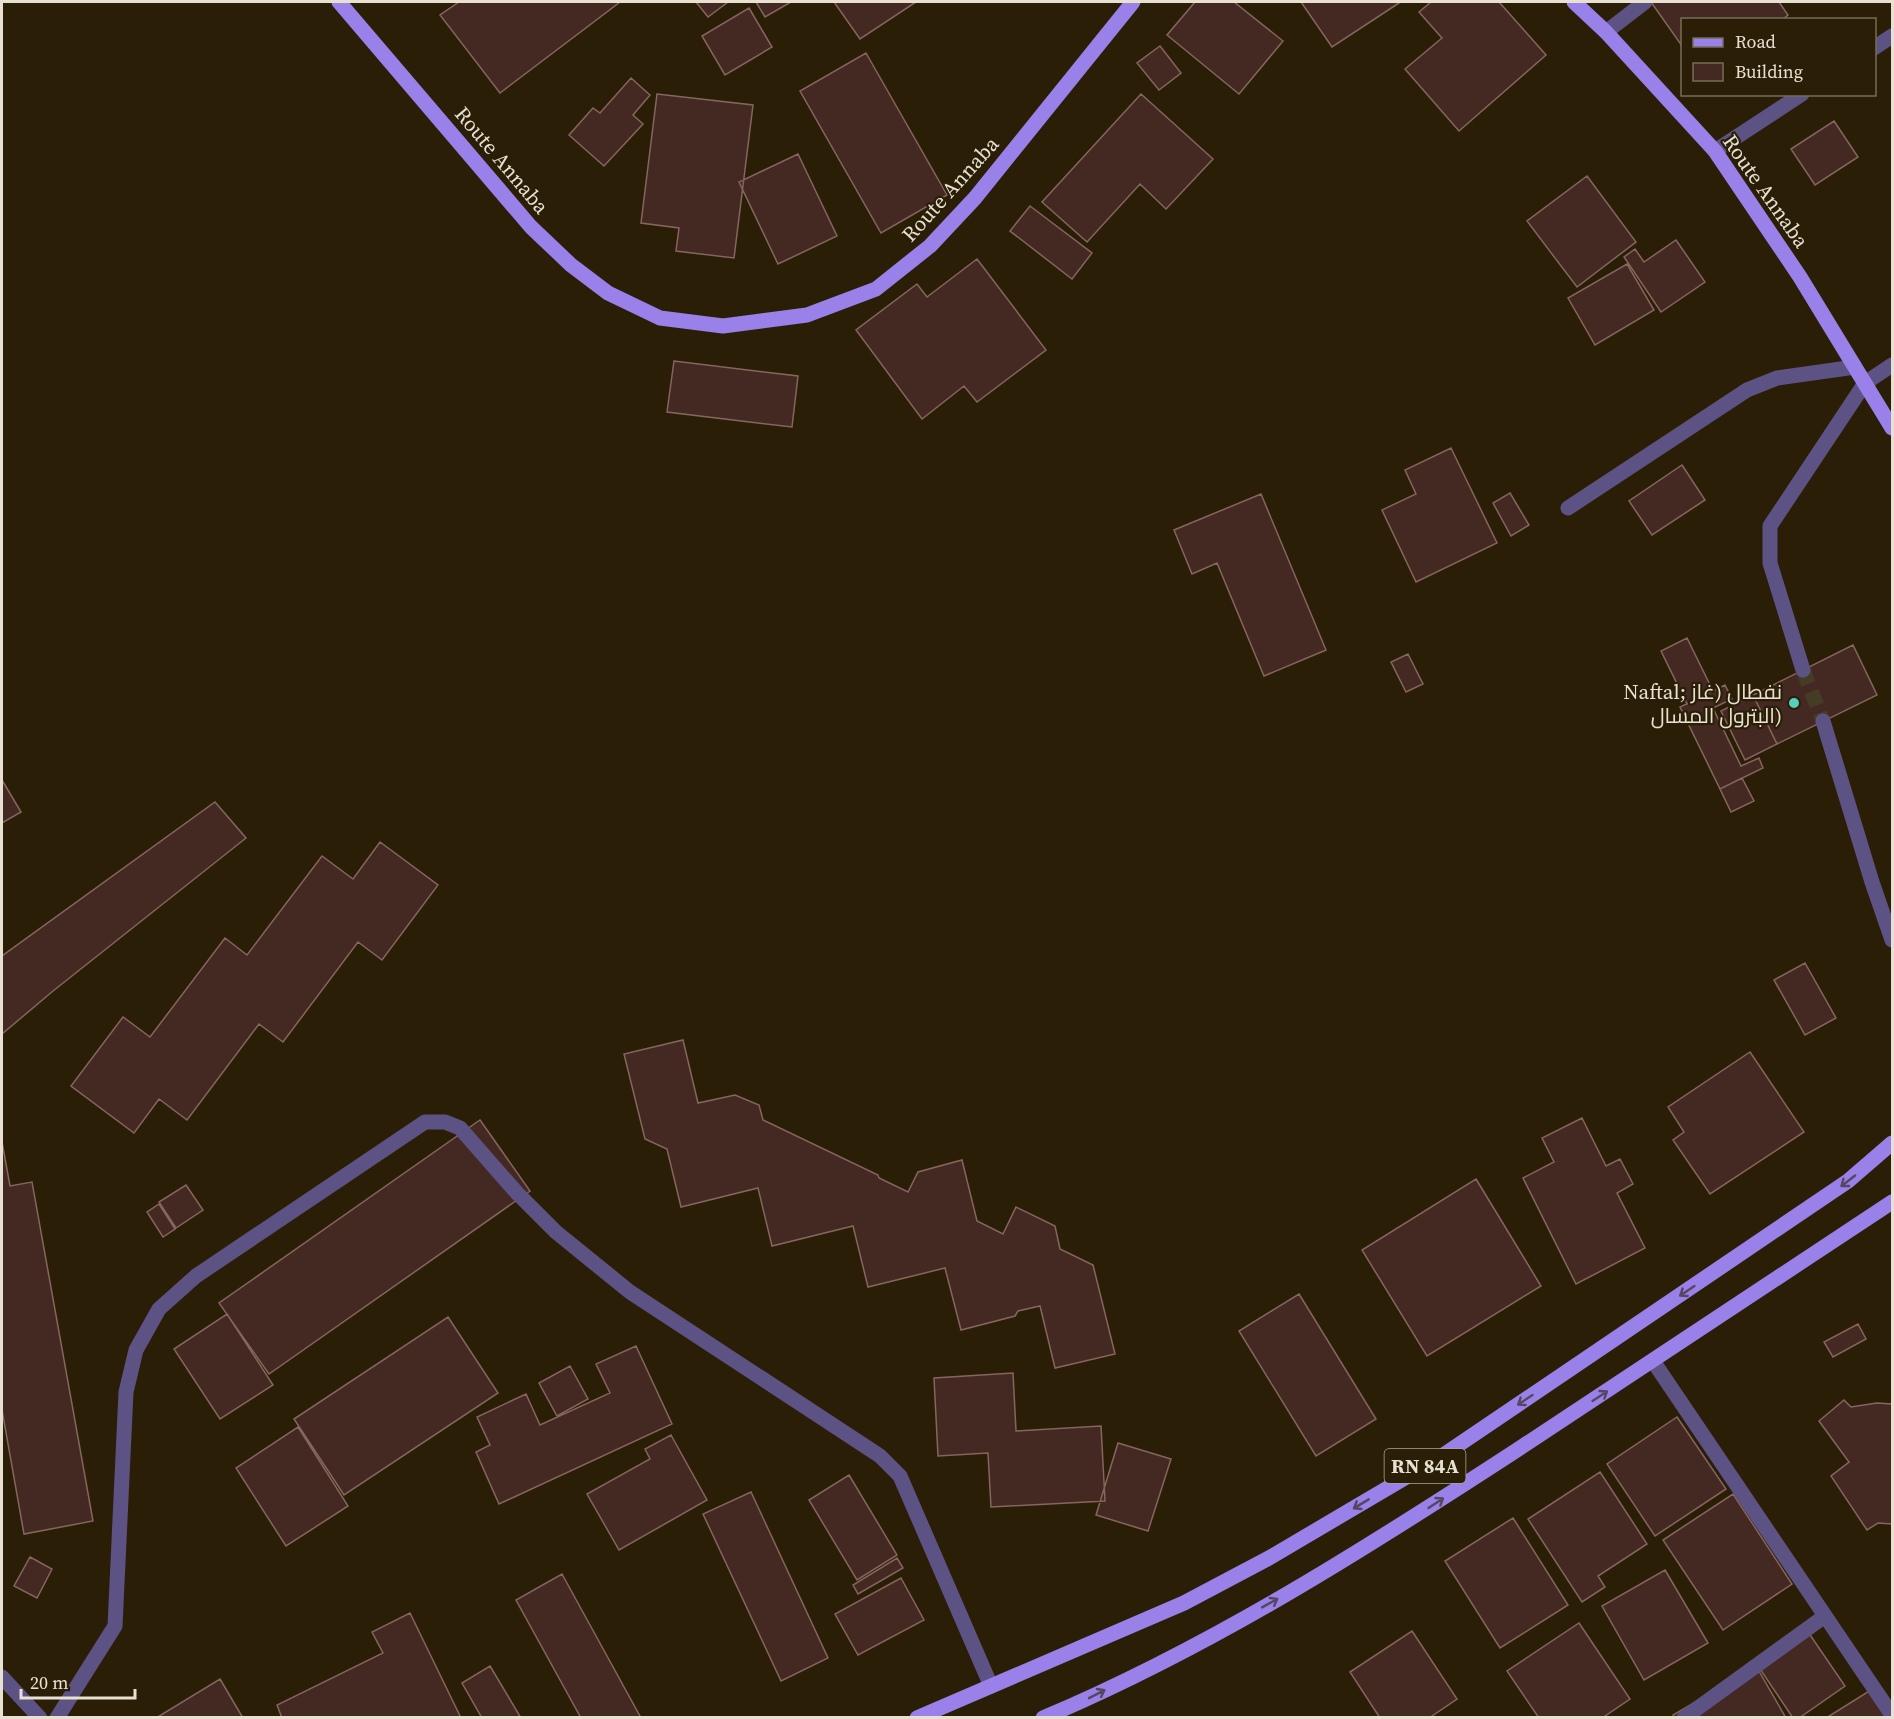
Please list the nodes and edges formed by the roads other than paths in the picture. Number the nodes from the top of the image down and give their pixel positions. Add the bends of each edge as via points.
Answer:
1 (339, 2) edge
2 (1132, 2) edge
3 (1574, 2) edge
4 (1646, 2) edge
5 (1606, 32) junction
6 (1893, 36) edge
7 (1876, 47) edge
8 (1799, 96) edge
9 (1715, 151) junction
10 (1893, 365) edge
11 (1855, 367) junction
12 (1865, 383) junction
13 (1893, 428) edge
14 (1568, 508) dead end
15 (1803, 670) tunnel mouth
16 (1823, 721) tunnel mouth
17 (1893, 940) edge
18 (1893, 1143) edge
19 (1893, 1202) edge
20 (1653, 1361) junction
21 (1826, 1616) junction
22 (2, 1677) edge
23 (991, 1686) junction
24 (1893, 1715) edge
25 (40, 1718) edge
26 (57, 1718) edge
27 (917, 1718) edge
28 (1043, 1718) edge
29 (1684, 1718) edge

1 - 2 main road, Route Annaba via 531,228 571,265 608,293 660,318 723,326 807,315 876,289 930,246 975,198
3 - 5 main road, Route Annaba
4 - 5 street
5 - 9 main road, Route Annaba
6 - 7 street
8 - 9 street
9 - 11 main road, Route Annaba
10 - 12 street
11 - 12 main road, Route Annaba
11 - 14 street via 1778,378 1747,390
12 - 13 main road, Route Annaba
12 - 15 street via 1770,526 1770,563
16 - 17 street
18 -> 23 main road, RN 84A via 1848,1181 1442,1456 1184,1603
19 - 20 main road, RN 84A
20 - 21 street
28 -> 20 main road, RN 84A via 1197,1643 1309,1582
21 - 24 street
21 - 29 street
22 - 25 street
23 - 26 street via 900,1476 880,1456 630,1292 556,1232 460,1128 445,1122 425,1122 196,1276 159,1309 136,1350 126,1392 115,1626
23 - 27 main road, RN 84A

